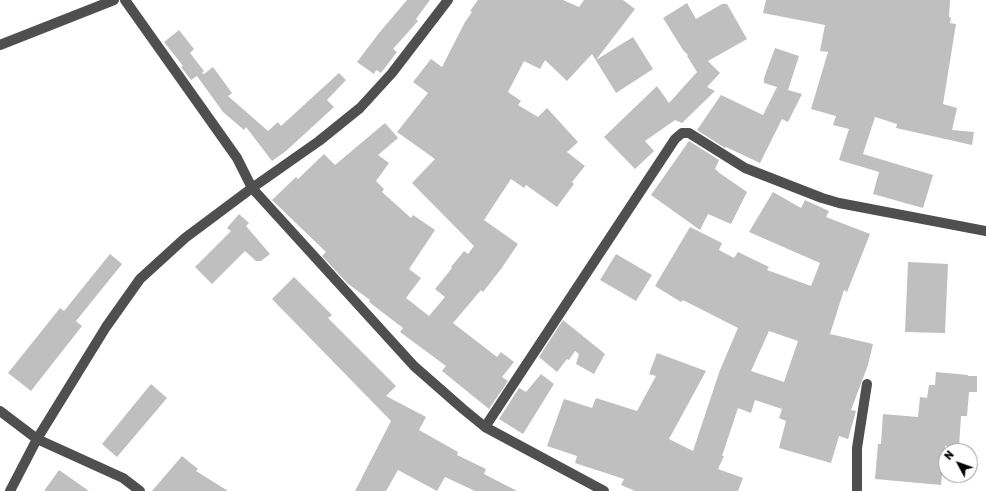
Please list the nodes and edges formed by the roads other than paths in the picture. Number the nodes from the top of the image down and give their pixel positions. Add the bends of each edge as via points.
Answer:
1 (114, 0) edge
2 (125, 0) edge
3 (448, 0) edge
4 (0, 45) edge
5 (252, 188) junction
6 (986, 231) edge
7 (866, 384) dead end
8 (0, 411) edge
9 (485, 427) junction
10 (37, 439) junction
11 (10, 491) edge
12 (140, 491) edge
13 (604, 491) edge
14 (856, 491) edge

1 - 4 street
2 - 5 street via 237,158
3 - 5 street via 392,73 360,108
5 - 9 street via 414,366
5 - 10 street via 185,238 140,279 106,327
6 - 9 street via 822,198 745,168 689,133 682,133 675,139
7 - 14 street via 857,448
8 - 10 street
9 - 13 street
10 - 11 street
10 - 12 street via 123,478

